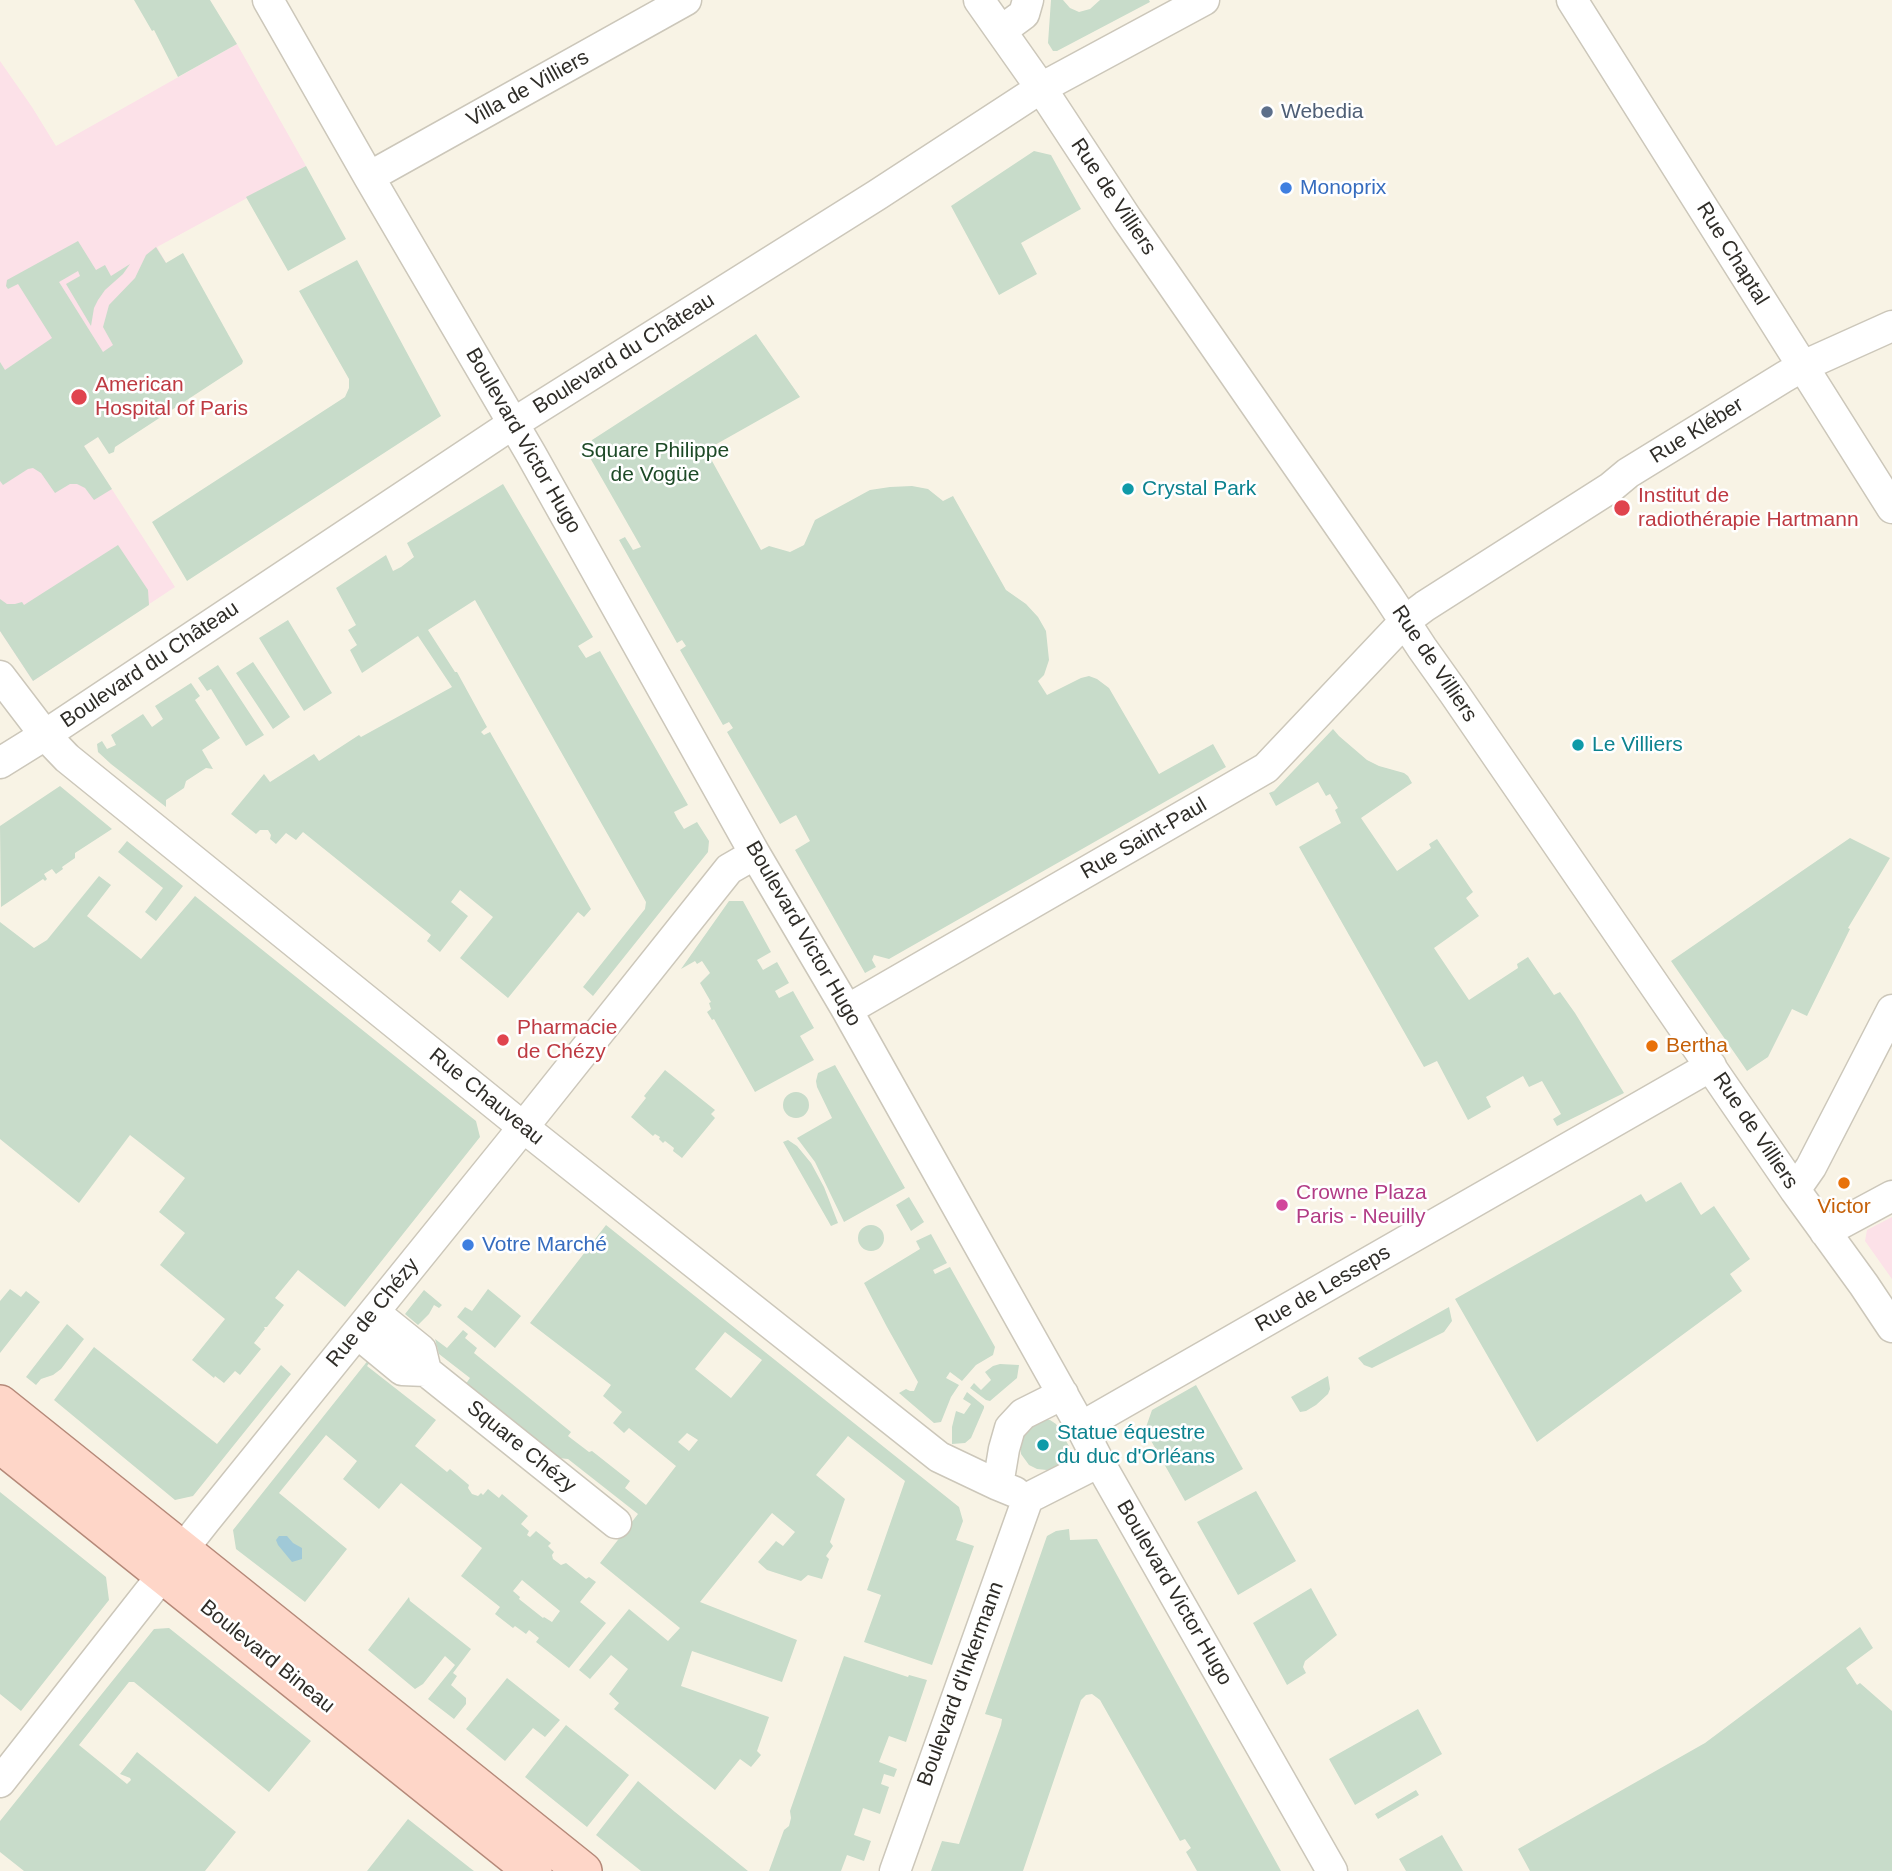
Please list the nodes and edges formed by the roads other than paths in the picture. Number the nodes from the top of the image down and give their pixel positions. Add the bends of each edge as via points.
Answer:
1 (268, 0) edge
2 (686, 0) edge
3 (979, 0) edge
4 (1028, 0) edge
5 (1204, 0) edge
6 (1572, 0) edge
7 (1001, 31) junction
8 (1041, 88) junction
9 (369, 177) junction
10 (1892, 326) edge
11 (1803, 366) junction
12 (514, 423) junction
13 (1892, 508) edge
14 (1405, 621) junction
15 (0, 676) edge
16 (45, 735) junction
17 (0, 763) edge
18 (755, 854) junction
19 (847, 1010) junction
20 (1892, 1010) edge
21 (1711, 1066) junction
22 (523, 1127) junction
23 (1795, 1191) junction
24 (1892, 1196) edge
25 (1825, 1232) junction
26 (366, 1322) junction
27 (1892, 1327) edge
28 (1063, 1394) junction
29 (0, 1404) edge
30 (1082, 1427) junction
31 (0, 1444) edge
32 (1099, 1462) junction
33 (998, 1485) junction
34 (1028, 1497) junction
35 (616, 1523) dead end
36 (168, 1551) junction
37 (0, 1782) edge
38 (533, 1871) edge
39 (583, 1871) edge
40 (895, 1871) edge
41 (1332, 1871) edge

1 - 9 street, Boulevard Victor Hugo
2 - 9 street, Villa de Villiers
3 - 7 street, Rue de Villiers
4 - 7 street via 1024,14
5 - 8 street, Boulevard du Château
6 - 11 street, Rue Chaptal
7 - 8 street, Rue de Villiers
8 - 12 street, Boulevard du Château
8 - 14 street, Rue de Villiers
9 - 12 street, Boulevard Victor Hugo
10 - 11 street, Rue Kléber
11 - 13 street, Rue Chaptal
11 - 14 street, Rue Kléber via 1628,473
12 - 16 street, Boulevard du Château
12 - 18 street, Boulevard Victor Hugo
14 - 19 street, Rue Saint-Paul via 1266,768
14 - 21 street, Rue de Villiers
15 - 16 street, Rue Chauveau
16 - 17 street, Boulevard du Château
16 - 22 street, Rue Chauveau via 67,758
18 - 19 street, Boulevard Victor Hugo
18 - 22 street, Rue de Chézy via 729,869
19 - 28 street, Boulevard Victor Hugo
20 - 23 street
21 - 23 street, Rue de Villiers
21 - 30 street, Rue de Lesseps
22 - 26 street, Rue de Chézy
22 - 33 street, Rue Chauveau via 939,1457
23 - 25 street, Rue de Villiers
24 - 25 street
25 - 27 street, Rue de Villiers
26 - 35 street, Square Chézy via 421,1350 426,1371
26 - 36 street, Rue de Chézy
28 - 30 street, Boulevard Victor Hugo
28 - 33 street via 1023,1414 1010,1428
29 - 36 main road
30 - 32 street, Boulevard Victor Hugo
31 - 36 main road, Boulevard Bineau
32 - 34 street
32 - 41 street, Boulevard Victor Hugo
33 - 34 street, Rue Chauveau
34 - 40 street, Boulevard d'Inkermann
36 - 37 street, Rue de Chézy
36 - 38 main road, Boulevard Bineau
36 - 39 main road, Boulevard Bineau

